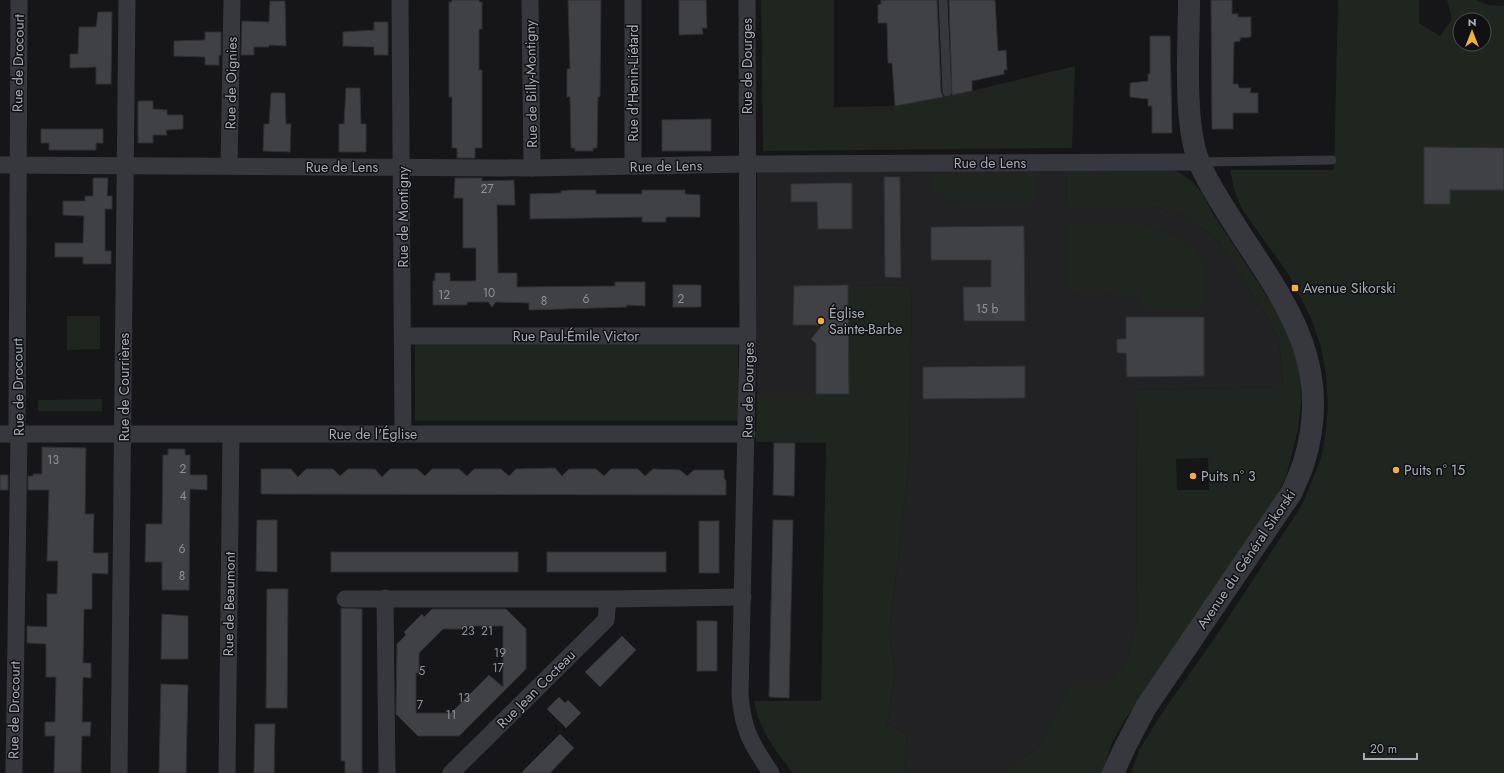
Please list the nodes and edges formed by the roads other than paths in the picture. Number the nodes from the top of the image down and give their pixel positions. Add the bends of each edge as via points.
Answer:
1 (19, 0) edge
2 (127, 0) edge
3 (232, 0) edge
4 (400, 0) edge
5 (530, 0) edge
6 (633, 0) edge
7 (747, 0) edge
8 (943, 0) edge
9 (1189, 0) edge
10 (947, 92) dead end
11 (1332, 160) dead end
12 (1199, 162) junction
13 (126, 164) junction
14 (747, 164) junction
15 (0, 165) edge
16 (17, 165) junction
17 (229, 166) junction
18 (633, 166) junction
19 (402, 167) junction
20 (532, 168) junction
21 (404, 336) junction
22 (748, 336) junction
23 (19, 433) junction
24 (124, 433) junction
25 (0, 434) edge
26 (404, 434) junction
27 (747, 434) junction
28 (231, 435) junction
29 (743, 597) junction
30 (345, 598) dead end
31 (385, 598) junction
32 (608, 599) junction
33 (14, 773) edge
34 (119, 773) edge
35 (227, 773) edge
36 (387, 773) edge
37 (451, 773) edge
38 (770, 773) edge
39 (1113, 773) edge

1 - 16 street, Rue de Drocourt
2 - 13 street, Rue de Courrières
3 - 17 street, Rue de Oignies
4 - 19 street, Rue de Montigny
5 - 20 street, Rue de Billy-Montigny
6 - 18 street, Rue d'Henin-Liétard
7 - 14 street, Rue de Dourges
8 - 10 lane
9 - 12 street, Avenue du Général Sikorski via 1190,108
11 - 12 lane, Rue de Lens
12 - 14 street, Rue de Lens
12 - 39 street, Avenue du Général Sikorski via 1213,190 1282,297 1306,349 1312,377 1310,438 1292,492 1146,707
13 - 16 street, Rue de Lens
13 - 17 street, Rue de Lens
13 - 24 street, Rue de Courrières
14 - 18 street, Rue de Lens
14 - 22 street, Rue de Dourges
15 - 16 street, Rue de Lens
16 - 23 street, Rue de Drocourt
17 - 19 street, Rue de Lens
18 - 20 street, Rue de Lens
19 - 20 street, Rue de Lens
19 - 21 street, Rue de Montigny
21 - 22 street, Rue Paul-Émile Victor
21 - 26 street, Rue de Montigny
22 - 27 street, Rue de Dourges
23 - 24 street, Rue de l'Église
23 - 25 street, Rue de l'Église
23 - 33 street, Rue de Drocourt
24 - 28 street, Rue de l'Église
24 - 34 street, Rue de Courrières
26 - 27 street, Rue de l'Église
26 - 28 street, Rue de l'Église
27 - 29 street, Rue de Dourges
28 - 35 street, Rue de Beaumont
29 - 32 street
29 - 38 street, Rue de Dourges via 740,695 742,715 749,740
30 - 31 street
31 - 32 street
31 - 36 street
32 - 37 street, Rue Jean Cocteau via 606,620

